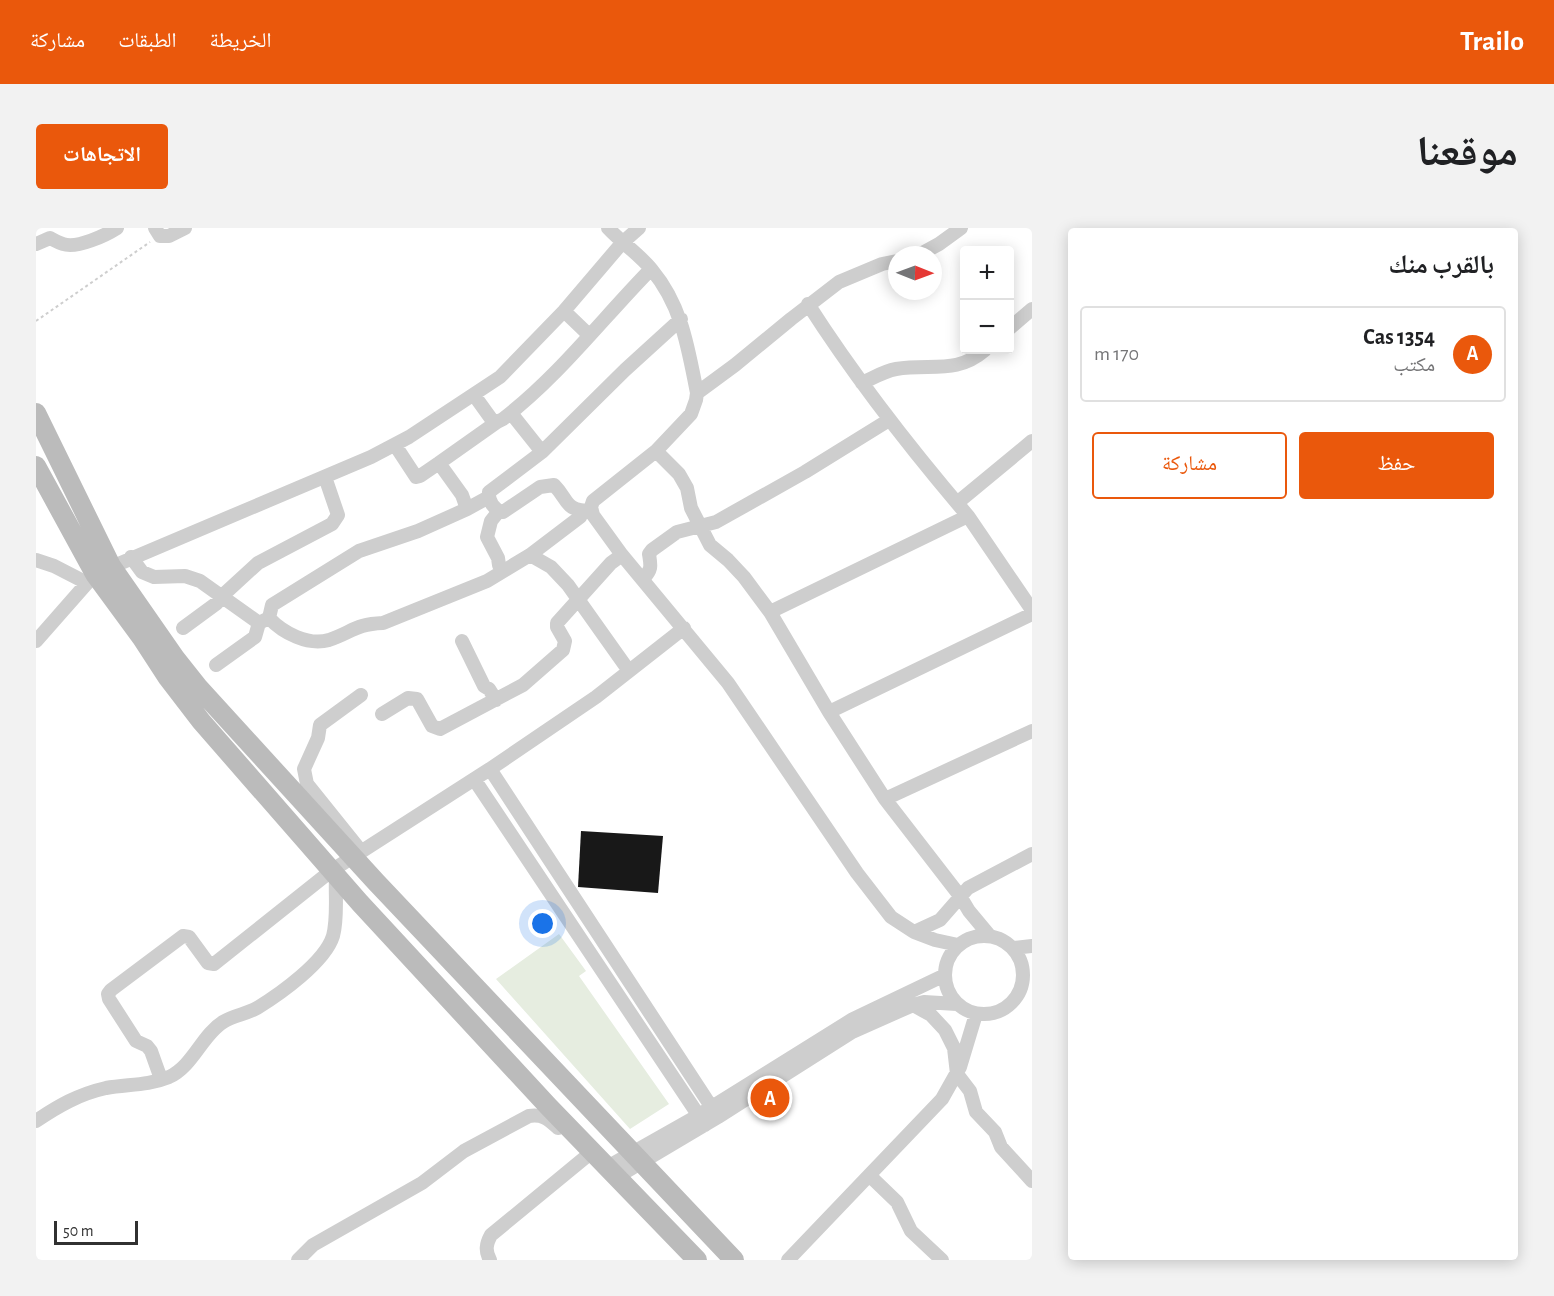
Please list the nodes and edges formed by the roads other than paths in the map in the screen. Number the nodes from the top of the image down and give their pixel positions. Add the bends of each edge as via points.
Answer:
1 (117, 228) edge
2 (185, 228) edge
3 (608, 228) edge
4 (639, 228) edge
5 (961, 228) edge
6 (158, 232) edge
7 (47, 233) edge
8 (622, 243) junction
9 (36, 244) edge
10 (935, 246) edge
11 (888, 263) edge
12 (651, 269) junction
13 (808, 304) junction
14 (1032, 309) edge
15 (564, 310) junction
16 (681, 319) junction
17 (1014, 325) edge
18 (589, 335) junction
19 (980, 354) edge
20 (862, 383) junction
21 (697, 393) junction
22 (474, 395) junction
23 (36, 413) edge
24 (511, 413) junction
25 (889, 420) junction
26 (496, 422) junction
27 (1032, 441) edge
28 (394, 445) junction
29 (656, 451) junction
30 (542, 452) junction
31 (439, 463) junction
32 (36, 466) edge
33 (325, 477) junction
34 (489, 497) junction
35 (957, 503) junction
36 (467, 509) junction
37 (498, 511) junction
38 (587, 511) junction
39 (968, 516) junction
40 (699, 527) junction
41 (530, 555) junction
42 (622, 555) junction
43 (131, 557) junction
44 (36, 560) edge
45 (502, 571) junction
46 (98, 574) junction
47 (643, 579) junction
48 (222, 596) junction
49 (578, 601) junction
50 (770, 612) junction
51 (1032, 612) edge
52 (264, 621) junction
53 (183, 628) dead end
54 (684, 628) junction
55 (36, 641) edge
56 (462, 641) dead end
57 (216, 665) dead end
58 (629, 671) junction
59 (361, 694) dead end
60 (496, 700) junction
61 (829, 712) junction
62 (382, 714) dead end
63 (1032, 731) edge
64 (490, 769) junction
65 (474, 779) junction
66 (885, 799) junction
67 (356, 853) junction
68 (1032, 854) edge
69 (334, 874) junction
70 (960, 896) junction
71 (914, 932) junction
72 (989, 935) junction
73 (958, 945) junction
74 (1032, 946) edge
75 (1014, 948) junction
76 (945, 975) junction
77 (1028, 975) edge
78 (957, 1004) junction
79 (912, 1005) junction
80 (976, 1014) junction
81 (957, 1074) junction
82 (161, 1079) junction
83 (715, 1112) junction
84 (702, 1120) junction
85 (36, 1121) edge
86 (590, 1153) junction
87 (637, 1158) junction
88 (612, 1172) junction
89 (870, 1176) junction
90 (1032, 1181) edge
91 (298, 1260) edge
92 (490, 1260) edge
93 (697, 1260) edge
94 (734, 1260) edge
95 (788, 1260) edge
96 (942, 1260) edge

1 - 7 street via 73,245 64,245
2 - 6 street via 169,236
3 - 8 street
4 - 8 street
5 - 10 street
7 - 9 street
8 - 12 street
8 - 15 street
11 - 13 street via 839,282
12 - 16 street
12 - 18 street
13 - 20 street
13 - 21 street
14 - 17 street
15 - 18 street
15 - 22 street via 500,377
16 - 21 street
16 - 30 street
18 - 24 street
19 - 20 street via 960,365 898,368
20 - 25 street
21 - 29 street via 691,414
22 - 26 street
22 - 28 street
23 - 46 street
24 - 26 street
24 - 30 street
25 - 35 street
25 - 40 street via 770,493
26 - 31 street
27 - 35 street
28 - 31 street via 416,477
28 - 33 street
29 - 38 street via 593,501
29 - 40 street via 687,488
30 - 34 street via 492,489
31 - 36 street via 462,495
32 - 46 street
33 - 43 street
33 - 48 street via 338,514 332,524 258,563
34 - 36 street
34 - 37 street
35 - 39 street
36 - 52 street via 359,551 272,605
37 - 38 street via 550,484 556,486 569,506
37 - 45 street via 488,537
38 - 41 street
38 - 42 street
39 - 50 street
39 - 51 street
40 - 47 street via 677,532 652,550 650,573
40 - 50 street via 710,545 744,577
41 - 45 street
41 - 49 street via 551,567
42 - 47 street
42 - 49 street
43 - 46 street
43 - 48 street via 142,572 154,577 185,576
44 - 46 street
45 - 52 street via 487,581 382,623 366,623 327,641 301,639
46 - 55 street
46 - 67 street via 227,720
46 - 69 street via 201,721
47 - 54 street
48 - 52 street
48 - 53 street
49 - 58 street
49 - 60 street via 557,623 565,641 563,651 523,685
50 - 61 street
51 - 61 street
52 - 57 street via 255,637
54 - 58 street
54 - 71 street via 728,683 874,897 891,917
56 - 60 street via 484,686
58 - 64 street
59 - 67 street via 322,722 304,774 309,789
60 - 62 street via 440,729 432,726 417,699 408,698
61 - 66 street
63 - 66 street
64 - 65 street
64 - 83 street
65 - 67 street
65 - 84 street
66 - 70 street
67 - 69 street
67 - 87 street
68 - 70 street
69 - 82 street via 333,935 319,959 256,1008 222,1022 184,1065
69 - 82 street via 212,965 189,937 183,936 108,994 136,1041 151,1051
69 - 86 street
70 - 71 street via 940,920
70 - 72 street
71 - 73 street
72 - 73 street via 972,937
72 - 75 street
73 - 76 street via 948,958
74 - 75 street
75 - 77 street
76 - 78 street via 950,995
76 - 83 street via 853,1019
77 - 80 street via 1015,1001 990,1014
78 - 79 street
78 - 80 street
79 - 81 street via 931,1015 945,1030 954,1048
79 - 83 street via 852,1032
80 - 81 street
81 - 89 street via 934,1109
81 - 90 street via 970,1091 976,1112
82 - 85 street via 85,1094
83 - 84 street
84 - 87 street
86 - 88 street
86 - 91 street via 547,1117 529,1116 464,1151 423,1183 314,1245
86 - 92 street via 491,1235 486,1252
87 - 88 street
87 - 94 street
88 - 93 street
89 - 95 street
89 - 96 street via 897,1202 911,1231

